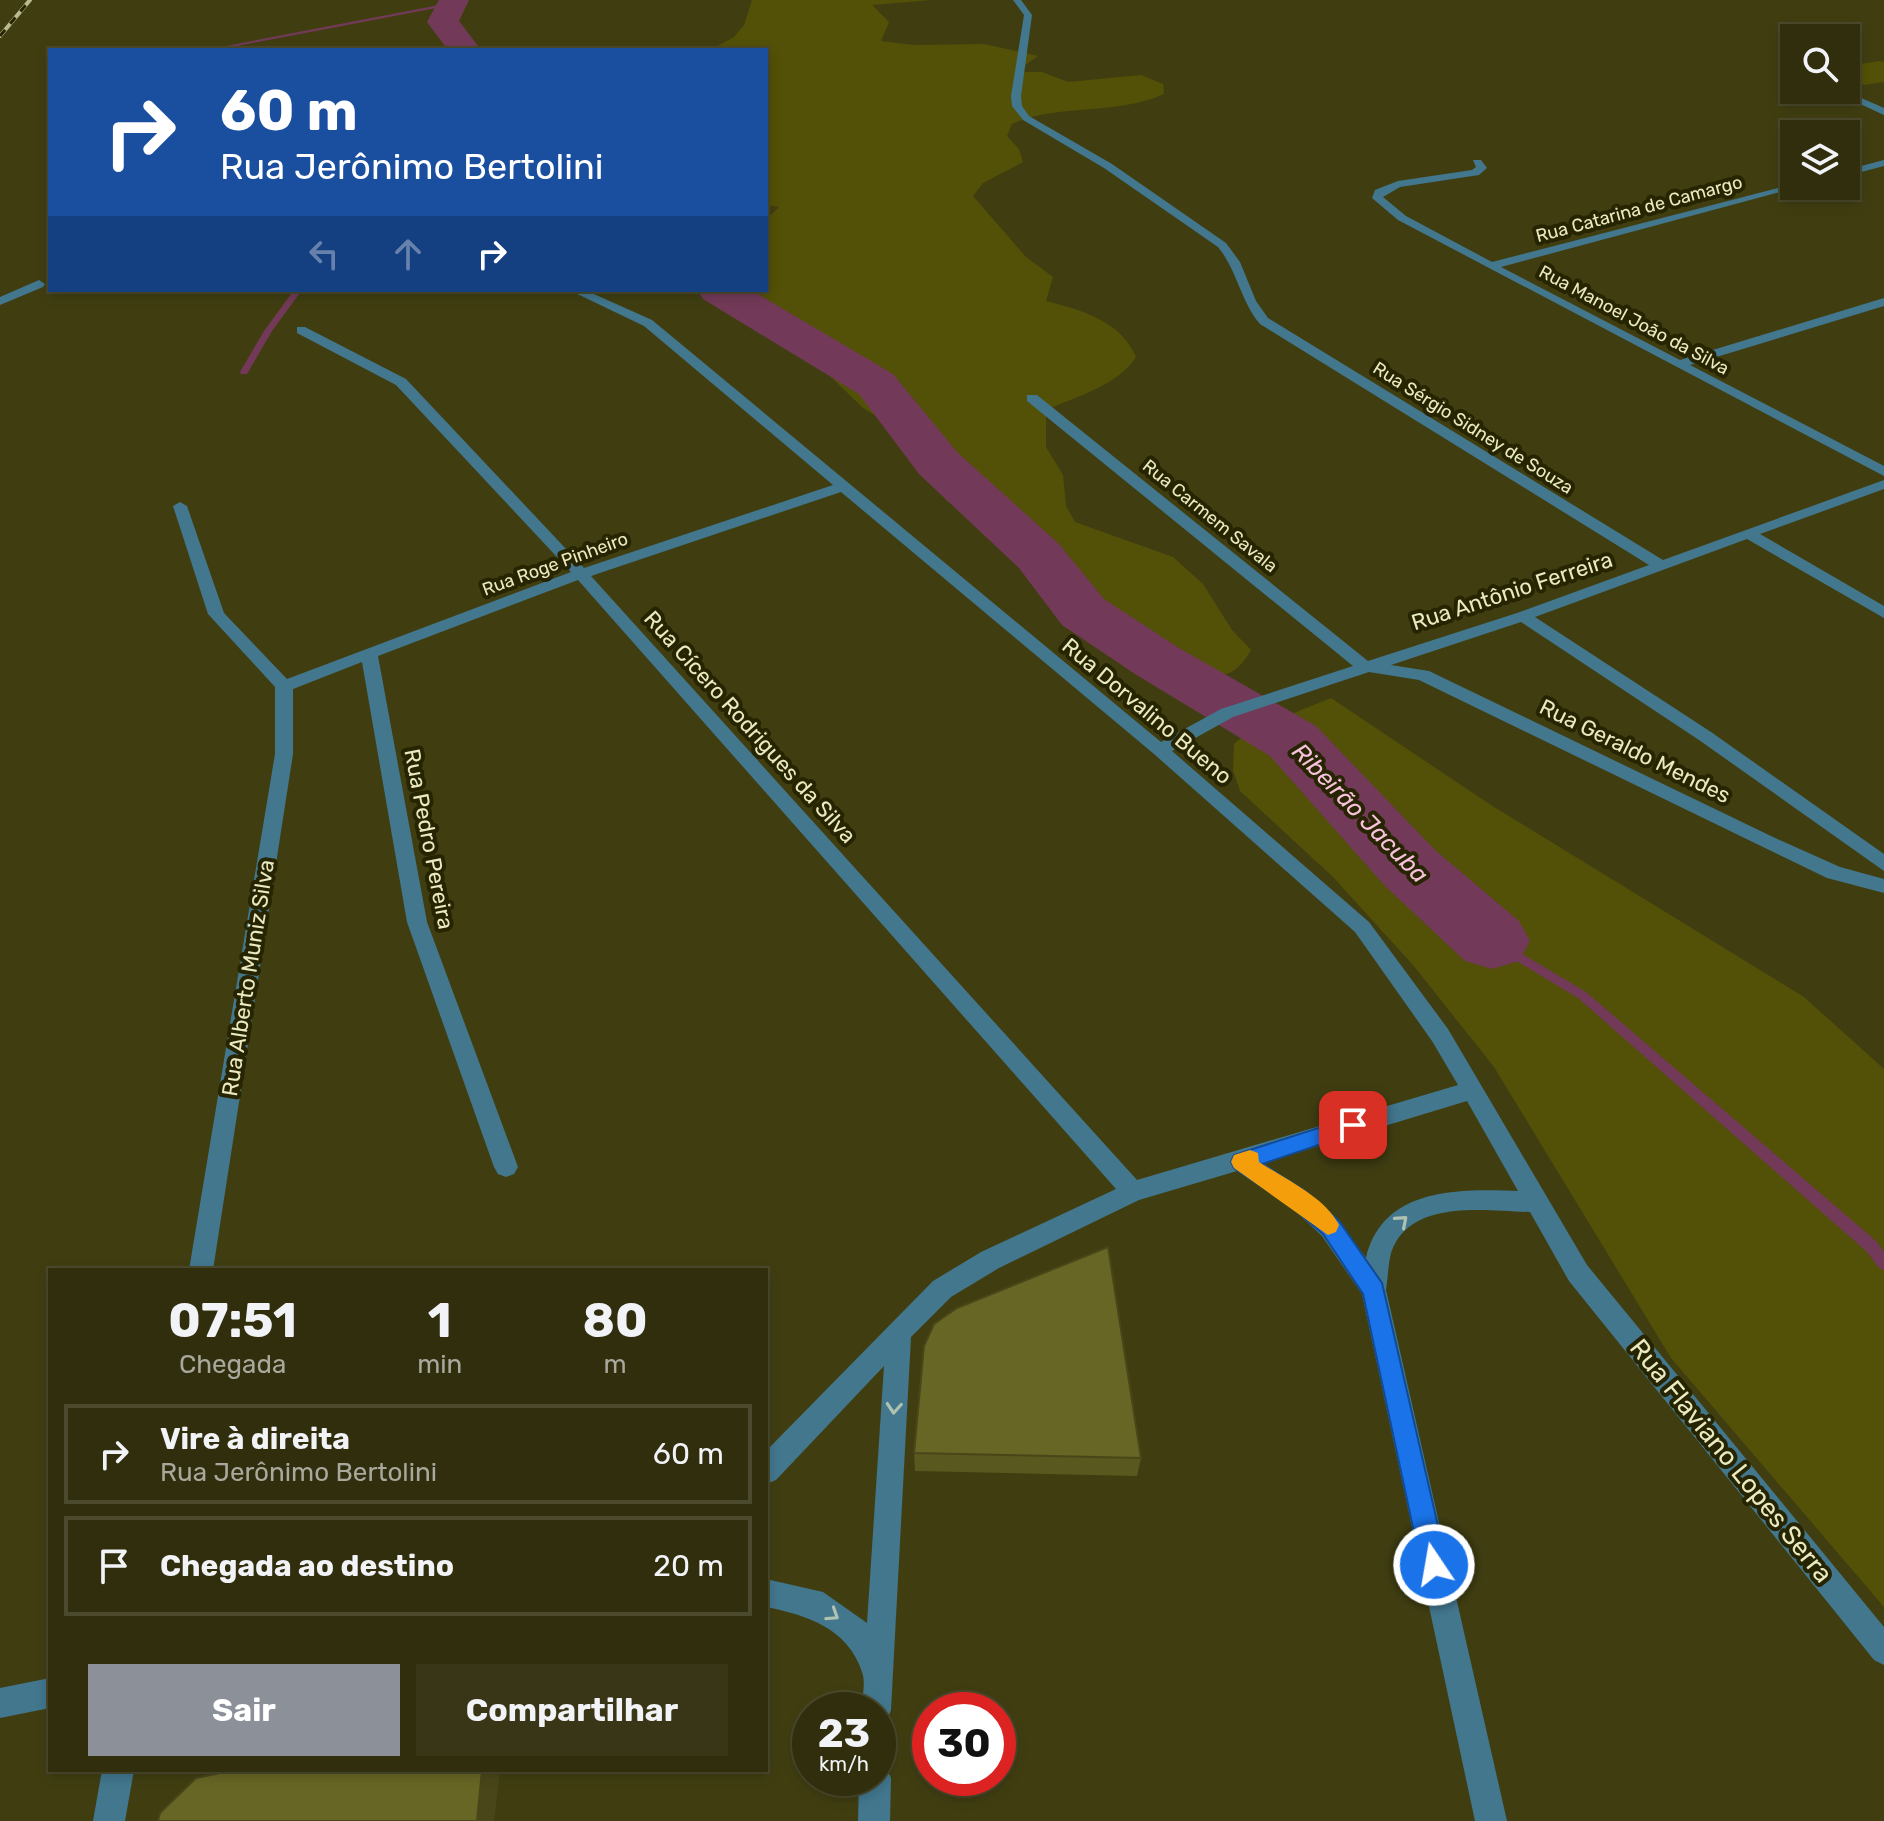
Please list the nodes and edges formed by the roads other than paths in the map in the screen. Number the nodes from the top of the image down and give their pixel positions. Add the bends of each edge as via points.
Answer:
1 (1017, 0) edge
2 (1860, 101) edge
3 (1884, 112) edge
4 (1477, 162) dead end
5 (1884, 163) edge
6 (1860, 169) edge
7 (1780, 190) edge
8 (1491, 266) junction
9 (39, 284) dead end
10 (579, 292) edge
11 (0, 301) edge
12 (1884, 302) edge
13 (301, 330) dead end
14 (1680, 364) junction
15 (1032, 398) dead end
16 (1884, 472) edge
17 (1884, 484) edge
18 (841, 487) junction
19 (180, 506) dead end
20 (1749, 534) junction
21 (1662, 566) junction
22 (581, 574) junction
23 (1884, 613) edge
24 (1523, 616) junction
25 (369, 652) junction
26 (1363, 666) junction
27 (284, 686) junction
28 (1160, 750) junction
29 (1884, 864) edge
30 (1884, 886) edge
31 (1473, 1090) junction
32 (1242, 1162) junction
33 (506, 1167) dead end
34 (1133, 1192) junction
35 (1535, 1202) junction
36 (201, 1268) edge
37 (1578, 1273) joint
38 (1374, 1290) junction
39 (899, 1331) junction
40 (768, 1468) edge
41 (768, 1593) edge
42 (1884, 1650) edge
43 (877, 1668) junction
44 (876, 1692) edge
45 (48, 1693) edge
46 (0, 1703) edge
47 (118, 1772) edge
48 (875, 1796) edge
49 (109, 1821) edge
50 (874, 1821) edge
51 (1491, 1821) edge

1 - 21 street, Rua Sérgio Sidney de Souza via 1028,15 1017,106 1045,131 1108,166 1222,245 1235,262 1251,308 1264,321
2 - 3 street
4 - 8 street, Rua Manoel João da Silva via 1482,168 1475,173 1398,184 1379,192 1380,203
5 - 6 street
7 - 8 street, Rua Catarina de Camargo
8 - 14 street, Rua Manoel João da Silva
9 - 11 street
10 - 18 street, Rua Dorvalino Bueno via 648,323
12 - 14 street
13 - 22 street, Rua Cícero Rodrigues da Silva via 401,382
14 - 16 street, Rua Manoel João da Silva
15 - 26 street, Rua Carmem Savala
17 - 20 street, Rua Antônio Ferreira
18 - 22 street, Rua Roge Pinheiro
18 - 28 street, Rua Dorvalino Bueno
19 - 27 street via 216,614
20 - 21 street, Rua Antônio Ferreira
20 - 23 street
21 - 24 street, Rua Antônio Ferreira
22 - 25 street, Rua Roge Pinheiro
22 - 34 street, Rua Cícero Rodrigues da Silva
24 - 26 street, Rua Antônio Ferreira
24 - 29 street via 1705,736
25 - 27 street, Rua Roge Pinheiro
25 - 33 street, Rua Pedro Pereira via 417,922
26 - 28 street, Rua Antônio Ferreira via 1227,713
26 - 30 street, Rua Geraldo Mendes via 1423,675 1766,842 1834,873
27 - 36 street, Rua Alberto Muniz Silva via 284,754
28 - 31 street, Rua Dorvalino Bueno via 1362,927
31 - 32 street
31 - 35 street, Rua Dorvalino Bueno
32 - 34 street
32 - 38 street via 1331,1228
34 - 39 street via 990,1260 942,1289
35 - 37 street, Rua Dorvalino Bueno
38 -> 35 street via 1381,1247 1397,1222 1421,1206
37 - 42 street, Rua Flaviano Lopes Serra
38 - 51 street
39 - 40 street
39 -> 43 street
41 -> 43 street via 813,1602 853,1628
43 - 44 street
45 - 46 street
47 - 49 street
48 - 50 street

